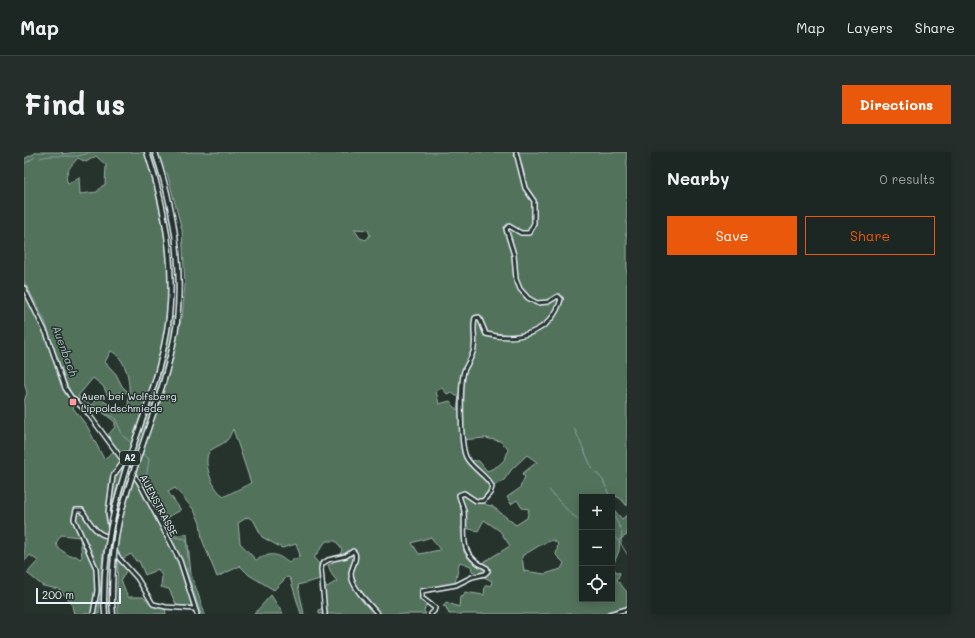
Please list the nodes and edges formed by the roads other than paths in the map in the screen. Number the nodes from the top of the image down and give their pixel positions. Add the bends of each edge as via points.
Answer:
1 (147, 152) edge
2 (156, 152) edge
3 (516, 152) edge
4 (24, 288) edge
5 (124, 461) junction
6 (107, 536) junction
7 (195, 609) junction
8 (627, 609) edge
9 (93, 614) edge
10 (105, 614) edge
11 (113, 614) edge
12 (197, 614) edge
13 (325, 614) edge
14 (378, 614) edge
15 (431, 614) edge
16 (609, 614) edge

1 - 10 highway, A2, bridge via 164,211 172,288 164,351 155,386 116,504 107,551
2 - 11 highway, A2, bridge via 172,208 178,248 177,322 164,384 133,472 119,522 113,567
3 - 15 street via 525,188 534,200 535,216 529,233 521,233 509,226 506,229 514,255 516,279 528,298 537,304 548,302 558,296 561,300 551,320 540,329 524,336 502,337 486,334 479,317 475,318 474,347 463,377 463,445 466,457 492,487 490,493 482,500 476,501 464,493 459,496 464,511 463,538 468,554 488,571 456,585 422,591 422,598 435,608
4 - 5 street, AUENSTRASSE via 47,334 65,388 87,412
5 - 6 street via 113,476 108,513 110,529
5 - 7 street, AUENSTRASSE via 145,493 180,561
6 - 7 street via 113,550 138,578 153,604
6 - 9 street via 100,533 82,510 74,512 74,519 96,568 97,591
7 - 12 street, AUENSTRASSE
8 - 16 street
13 - 14 street via 322,564 346,556 352,551 357,558 351,572 352,579 360,594

